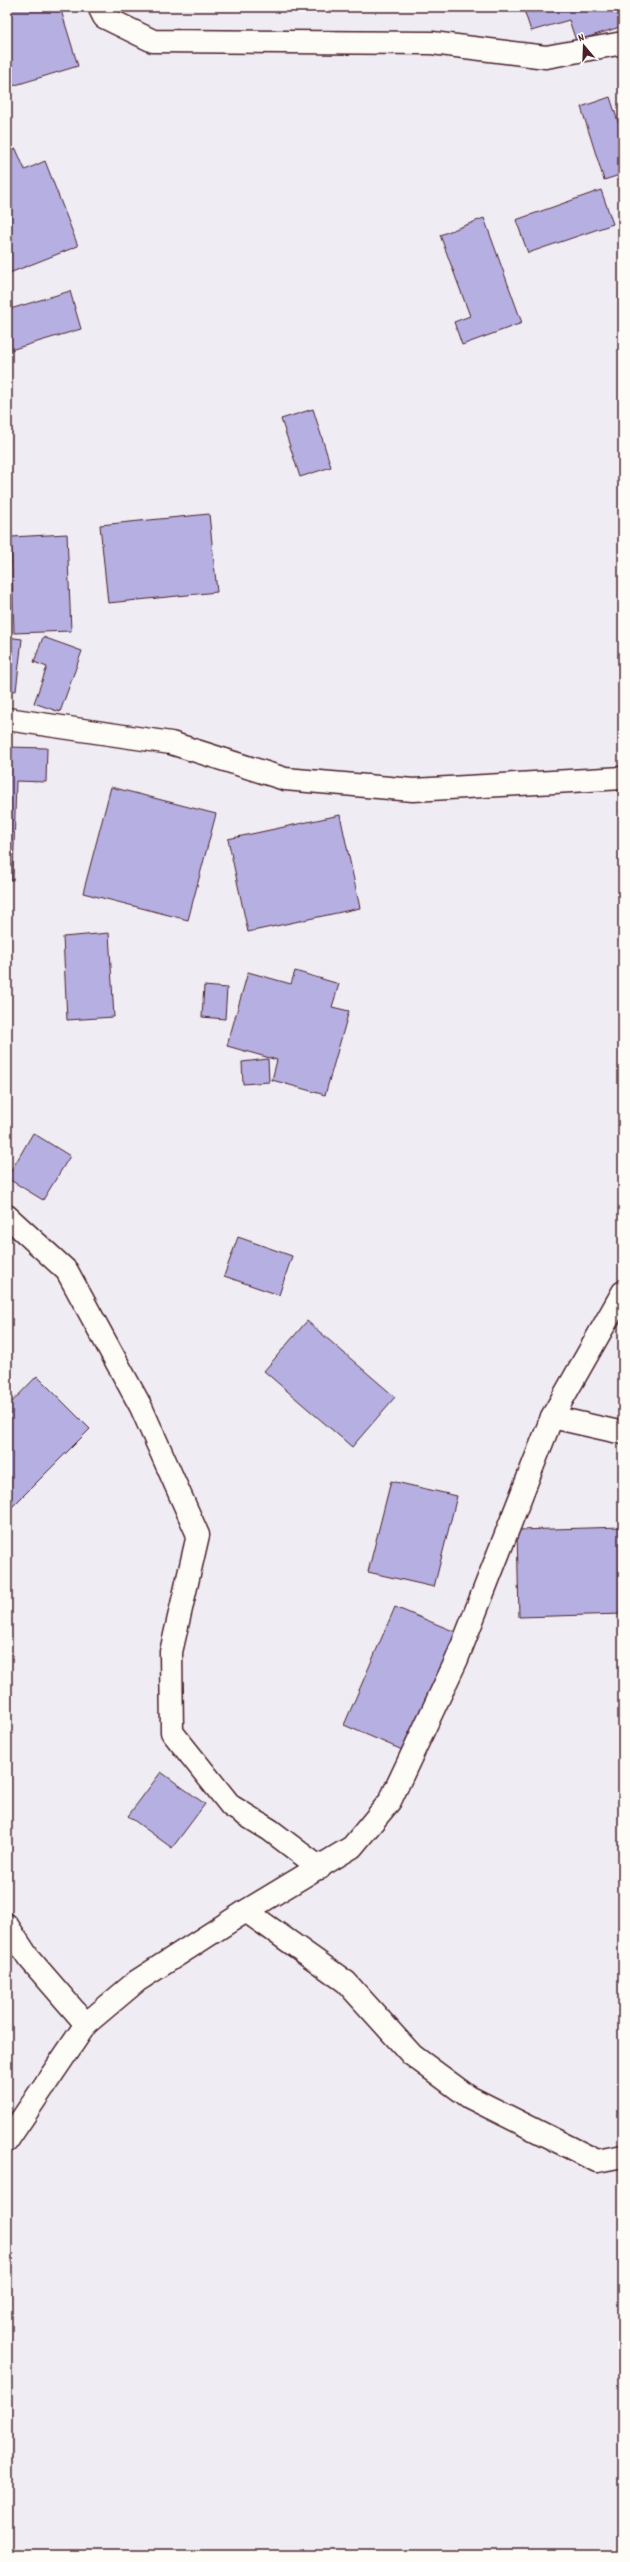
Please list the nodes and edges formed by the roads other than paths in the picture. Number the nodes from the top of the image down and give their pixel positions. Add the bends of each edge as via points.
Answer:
1 (99, 7) edge
2 (623, 43) edge
3 (7, 719) edge
4 (623, 778) edge
5 (7, 1216) edge
6 (623, 1292) edge
7 (552, 1416) junction
8 (623, 1433) edge
9 (320, 1868) junction
10 (246, 1911) junction
11 (7, 1925) edge
12 (86, 2024) junction
13 (7, 2141) edge
14 (623, 2156) edge

1 - 2 street via 104,17 153,40 432,43 546,57
3 - 4 street via 171,743 285,779 414,790
5 - 9 street via 67,1271 141,1407 198,1535 171,1652 172,1732 231,1806 270,1830
6 - 7 street
7 - 8 street
7 - 9 street via 457,1659 390,1801 352,1847
9 - 10 street
10 - 12 street via 137,1981
10 - 14 street via 346,1982 412,2055 469,2097 597,2162
11 - 12 street via 28,1957
12 - 13 street

